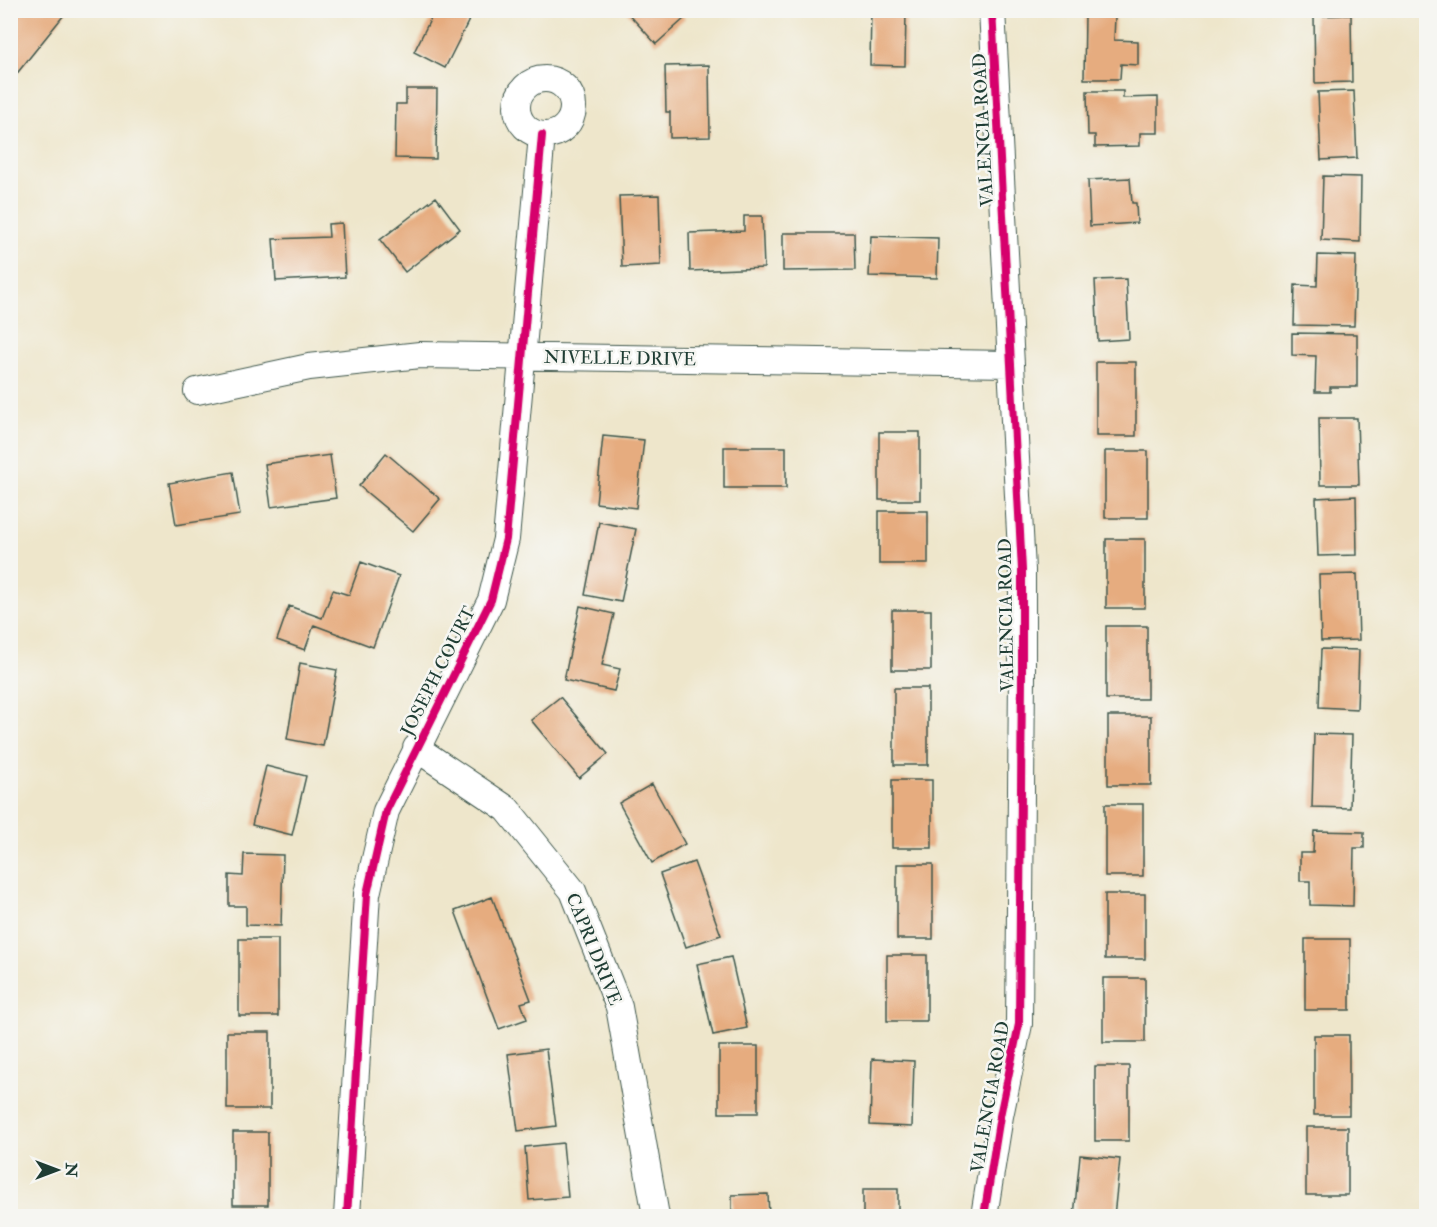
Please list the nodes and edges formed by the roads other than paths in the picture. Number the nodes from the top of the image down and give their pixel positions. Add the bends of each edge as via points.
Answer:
1 (992, 10) edge
2 (542, 135) dead end
3 (523, 357) junction
4 (1011, 364) junction
5 (196, 391) dead end
6 (416, 748) junction
7 (348, 1216) edge
8 (656, 1216) edge
9 (984, 1216) edge

1 - 4 street, VALENCIA ROAD
2 - 3 street, JOSEPH COURT
3 - 4 street, NIVELLE DRIVE
3 - 5 street, NIVELLE DRIVE via 420,355 309,367
3 - 6 street, JOSEPH COURT via 506,538 491,600
4 - 9 street, VALENCIA ROAD via 1022,570 1019,1023
6 - 7 street, JOSEPH COURT via 386,810 367,894
6 - 8 street, CAPRI DRIVE via 507,809 573,891 619,1007

